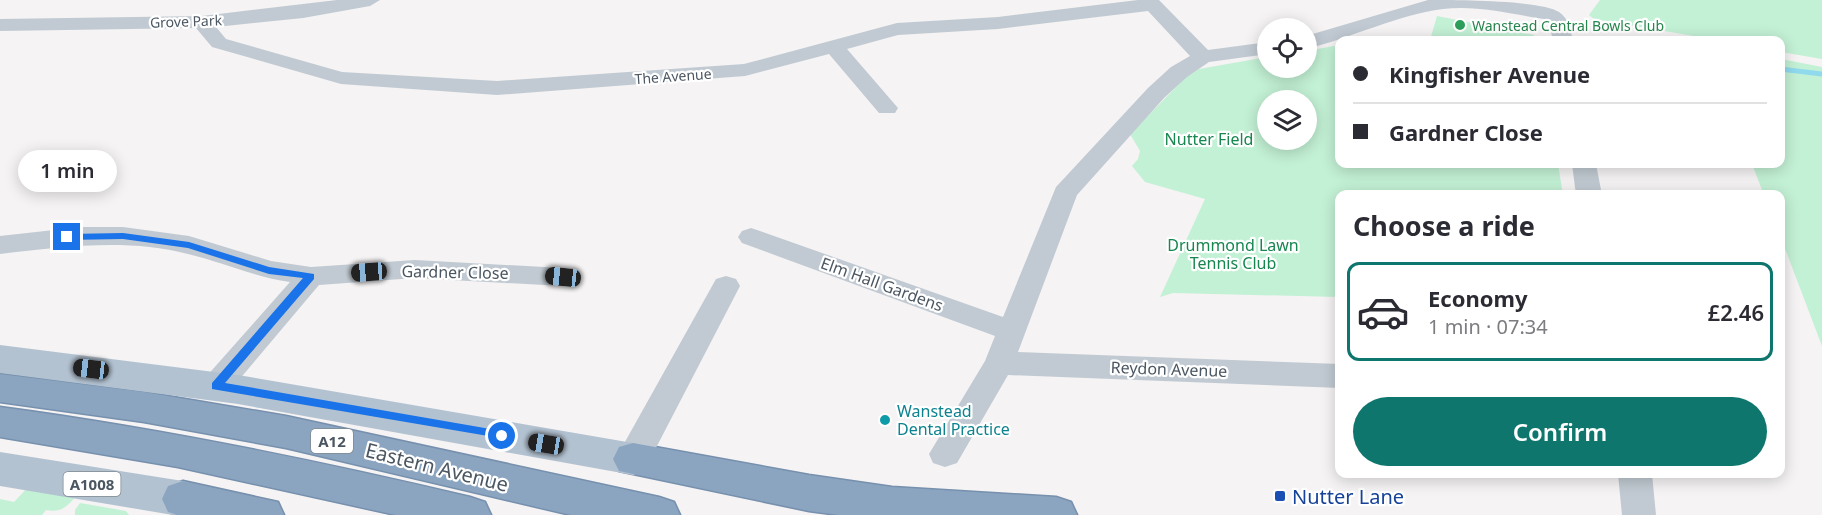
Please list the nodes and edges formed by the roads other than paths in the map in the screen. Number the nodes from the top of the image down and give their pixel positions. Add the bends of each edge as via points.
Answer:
1 (370, 0) edge
2 (1150, 2) edge
3 (1482, 2) edge
4 (202, 22) junction
5 (0, 25) edge
6 (1562, 36) edge
7 (1317, 40) edge
8 (832, 45) junction
9 (1257, 50) edge
10 (1203, 57) junction
11 (887, 108) dead end
12 (1585, 168) edge
13 (1588, 190) edge
14 (751, 237) dead end
15 (4, 247) edge
16 (311, 276) junction
17 (563, 277) dead end
18 (726, 286) dead end
19 (1012, 332) junction
20 (0, 359) edge
21 (999, 363) junction
22 (1335, 376) edge
23 (216, 386) junction
24 (0, 387) edge
25 (0, 422) edge
26 (945, 454) dead end
27 (633, 459) junction
28 (0, 469) edge
29 (1635, 478) edge
30 (178, 507) edge
31 (263, 515) edge
32 (470, 515) edge
33 (660, 515) edge
34 (1056, 515) edge
35 (1639, 515) edge

1 - 4 street, Grove Park via 303,12
2 - 8 street, The Avenue via 998,23 897,29
2 - 10 street
3 - 6 street via 1550,14 1559,22
3 - 7 street via 1421,7
4 - 5 street, Grove Park
4 - 8 street, The Avenue via 219,43 341,78 497,88 745,70
8 - 11 street
9 - 10 street
10 - 19 street via 1156,93 1065,193
12 - 13 street
14 - 19 street, Elm Hall Gardens
15 - 16 street, Gardner Close via 81,236 123,236 189,245 269,270
16 - 17 street, Gardner Close via 415,269
16 - 23 street
18 - 27 street
19 - 21 street
20 - 23 main road
21 - 22 street, Reydon Avenue
21 - 26 street
23 - 27 main road
24 - 33 highway, Eastern Avenue / A12 via 280,430 529,489
25 - 32 highway, A12 via 211,456
27 - 34 highway via 892,505
28 - 30 main road, A1008
29 - 35 street
30 - 31 highway

